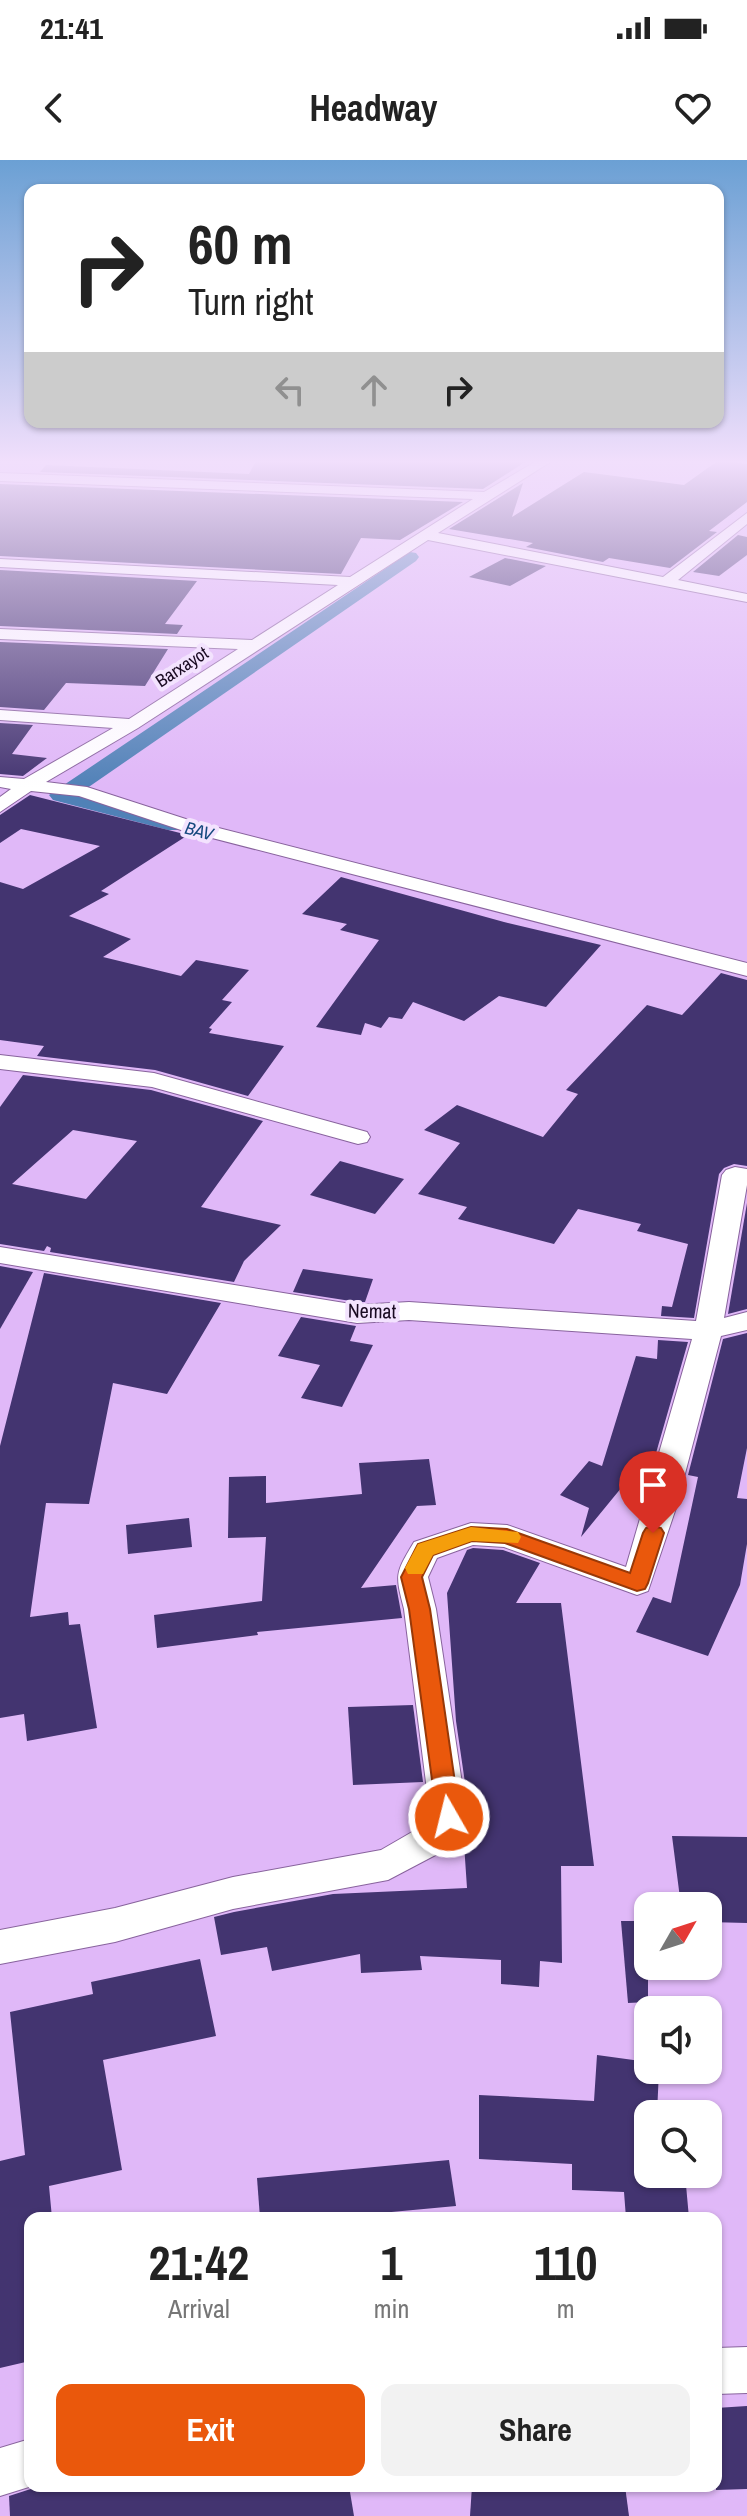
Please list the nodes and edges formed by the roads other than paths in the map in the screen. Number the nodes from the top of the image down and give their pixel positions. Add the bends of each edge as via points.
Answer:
1 (112, 569) edge
2 (376, 569) edge
3 (595, 569) edge
4 (682, 569) edge
5 (357, 582) junction
6 (665, 583) junction
7 (747, 598) edge
8 (0, 634) edge
9 (253, 645) junction
10 (0, 715) edge
11 (132, 724) junction
12 (0, 782) edge
13 (27, 785) junction
14 (0, 806) edge
15 (747, 970) edge
16 (0, 1062) edge
17 (358, 1137) dead end
18 (747, 1177) edge
19 (0, 1255) edge
20 (747, 1321) edge
21 (708, 1331) junction
22 (0, 1947) edge
23 (747, 2370) edge
24 (722, 2371) edge
25 (24, 2465) edge
26 (0, 2472) edge

1 - 5 street
2 - 5 street, Barxayot
3 - 6 street
4 - 6 street
5 - 9 street, Barxayot
6 - 7 street
8 - 9 street
9 - 11 street, Barxayot
10 - 11 street
11 - 13 street, Barxayot
12 - 13 street
13 - 14 street, Barxayot
13 - 15 street via 81,791 188,826
16 - 17 street via 154,1080
18 - 21 street via 735,1175
19 - 21 street, Nemat via 357,1314 409,1311
20 - 21 street, Nemat
21 - 22 street via 637,1583 507,1536 471,1534 425,1550 412,1577 449,1817 432,1839 388,1864 233,1893 115,1925
23 - 24 street
25 - 26 street

